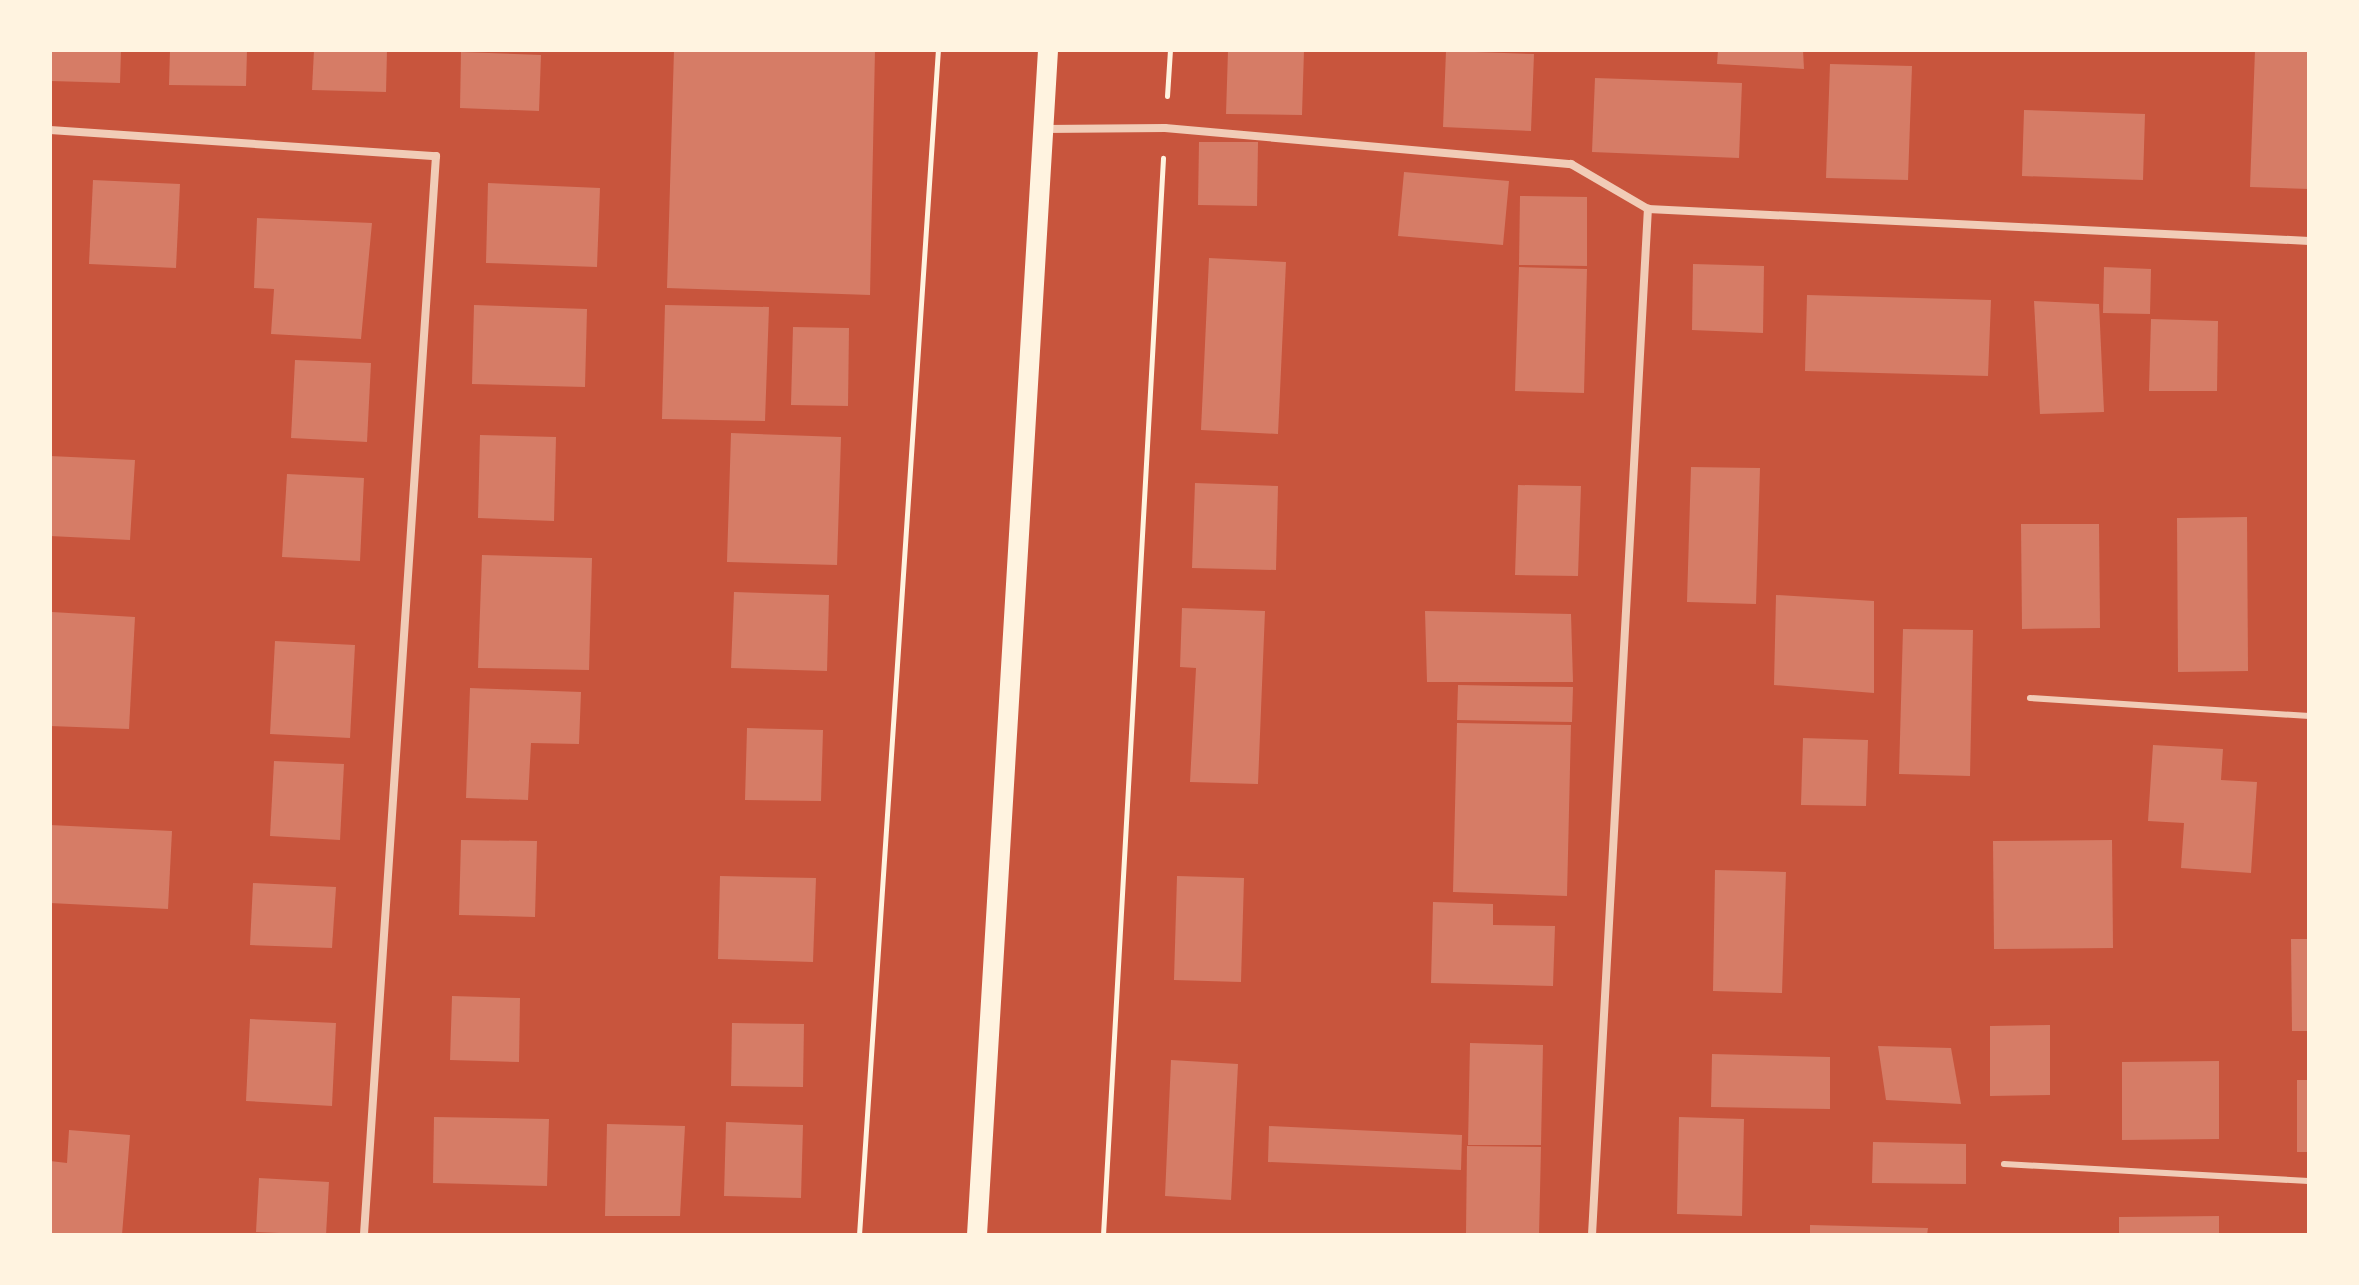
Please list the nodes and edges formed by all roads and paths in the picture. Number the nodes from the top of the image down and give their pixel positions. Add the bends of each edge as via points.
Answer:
1 (938, 50) edge
2 (1048, 50) edge
3 (1170, 50) edge
4 (1165, 128) junction
5 (1044, 129) junction
6 (50, 130) edge
7 (1648, 209) junction
8 (2309, 241) edge
9 (2030, 698) dead end
10 (2309, 716) edge
11 (2004, 1164) dead end
12 (2309, 1181) edge
13 (364, 1235) edge
14 (859, 1235) edge
15 (977, 1235) edge
16 (1103, 1235) edge
17 (1592, 1235) edge

1 - 14 path
2 - 5 main road
3 - 4 path
4 - 5 street
4 - 7 street via 1571,164
4 - 16 path
5 - 15 main road
6 - 13 street via 436,156
7 - 8 street
7 - 17 street
9 - 10 lane
11 - 12 lane

